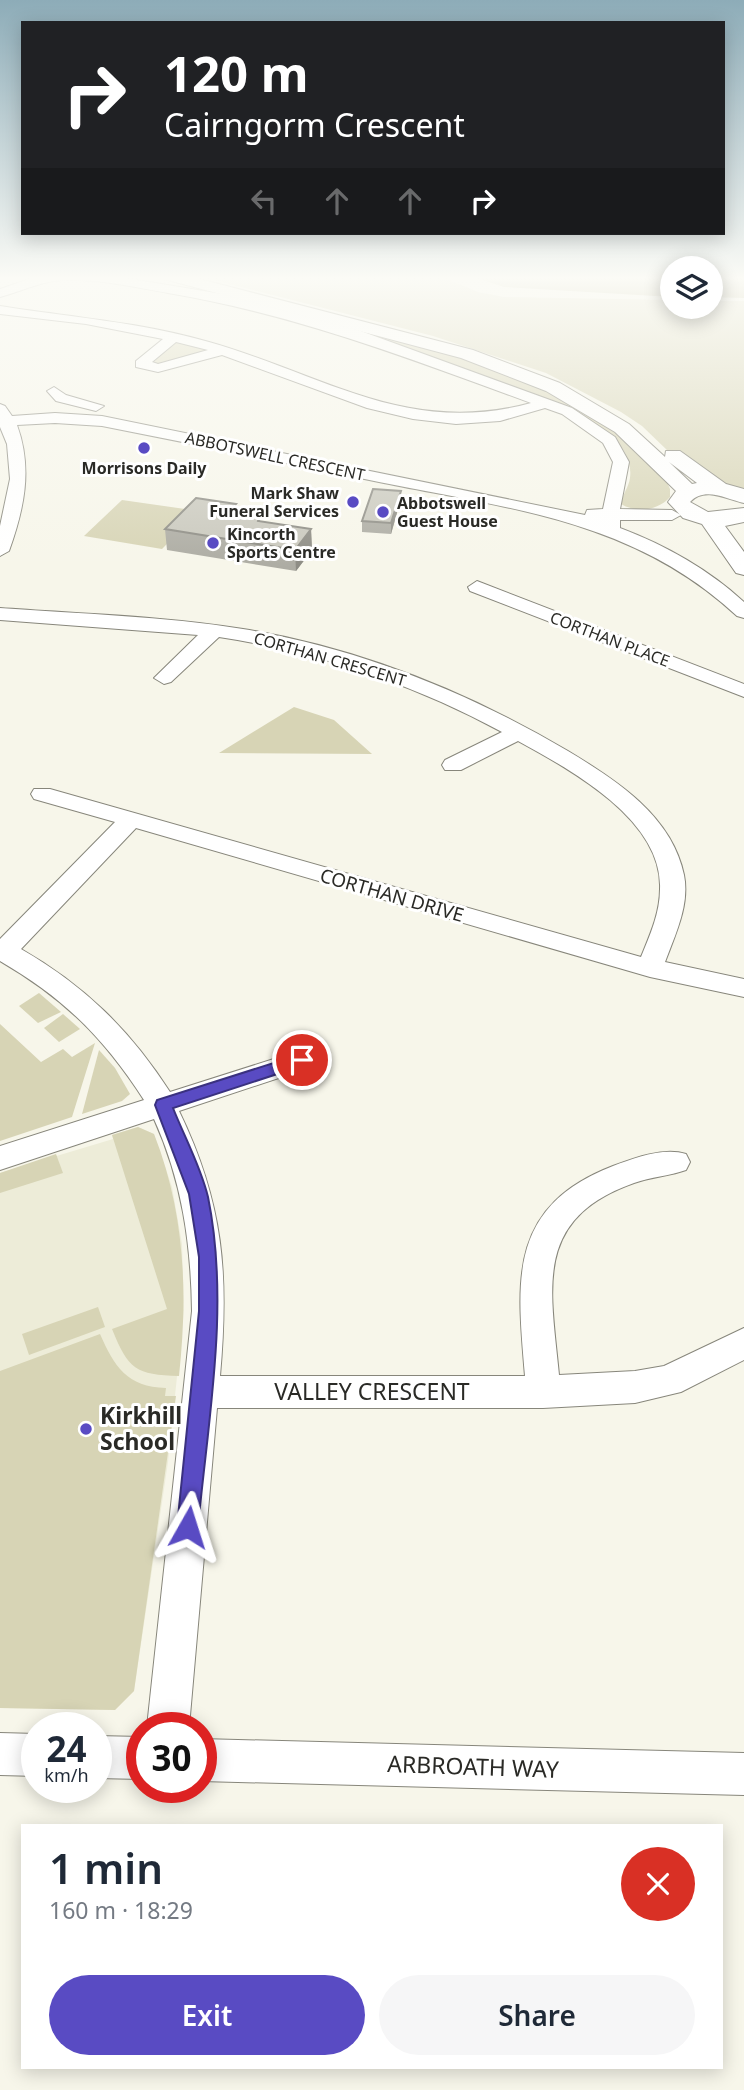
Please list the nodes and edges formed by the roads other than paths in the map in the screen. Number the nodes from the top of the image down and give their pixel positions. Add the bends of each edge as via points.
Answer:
1 (283, 374) edge
2 (465, 374) edge
3 (518, 374) edge
4 (547, 374) edge
5 (54, 391) dead end
6 (547, 403) junction
7 (3, 417) edge
8 (208, 442) junction
9 (719, 489) junction
10 (680, 503) junction
11 (743, 509) edge
12 (709, 519) junction
13 (612, 522) junction
14 (4, 526) edge
15 (0, 551) edge
16 (744, 568) edge
17 (477, 587) dead end
18 (744, 612) edge
19 (0, 614) edge
20 (214, 631) junction
21 (164, 678) dead end
22 (744, 691) edge
23 (521, 731) junction
24 (453, 765) dead end
25 (42, 794) dead end
26 (131, 820) junction
27 (2, 950) edge
28 (650, 968) junction
29 (744, 988) edge
30 (302, 1060) dead end
31 (163, 1105) junction
32 (0, 1158) edge
33 (675, 1162) dead end
34 (744, 1343) edge
35 (202, 1392) junction
36 (543, 1392) junction
37 (170, 1712) edge
38 (0, 1754) edge
39 (21, 1755) edge
40 (217, 1760) edge
41 (744, 1774) edge

1 - 6 street via 378,409 411,416 478,420
2 - 6 street
3 - 10 main road via 553,387 622,428
4 - 9 main road via 621,412
5 - 8 street via 66,400 218,430
6 - 13 street via 586,422 616,451 621,474
7 - 8 street, ABBOTSWELL CRESCENT via 85,419
7 - 14 street via 17,449 20,474 18,498
8 - 13 street, ABBOTSWELL CRESCENT
9 - 10 main road
9 - 11 main road
10 - 12 main road via 688,512
10 - 13 street, ABBOTSWELL CRESCENT
11 - 12 main road
12 - 16 main road
13 - 18 street, ABBOTSWELL CRESCENT via 706,578
14 - 15 street
17 - 22 street, CORTHAN PLACE
19 - 20 street, CORTHAN CRESCENT
20 - 21 street
20 - 23 street, CORTHAN CRESCENT via 296,647 388,673
23 - 24 street
23 - 28 street, CORTHAN CRESCENT via 610,790 637,812 660,844 672,874 672,902
25 - 26 street, CORTHAN DRIVE
26 - 27 street
26 - 28 street, CORTHAN DRIVE
27 - 31 street via 49,978 94,1014 127,1049
28 - 29 street, CORTHAN DRIVE
30 - 31 street
31 - 32 street
31 - 35 street via 187,1160 205,1225 209,1298
33 - 36 street via 637,1167 601,1181 558,1216 543,1242 536,1272
34 - 36 street, VALLEY CRESCENT via 669,1381
35 - 36 street, VALLEY CRESCENT
35 - 37 street
38 - 39 street
40 - 41 street, ARBROATH WAY

